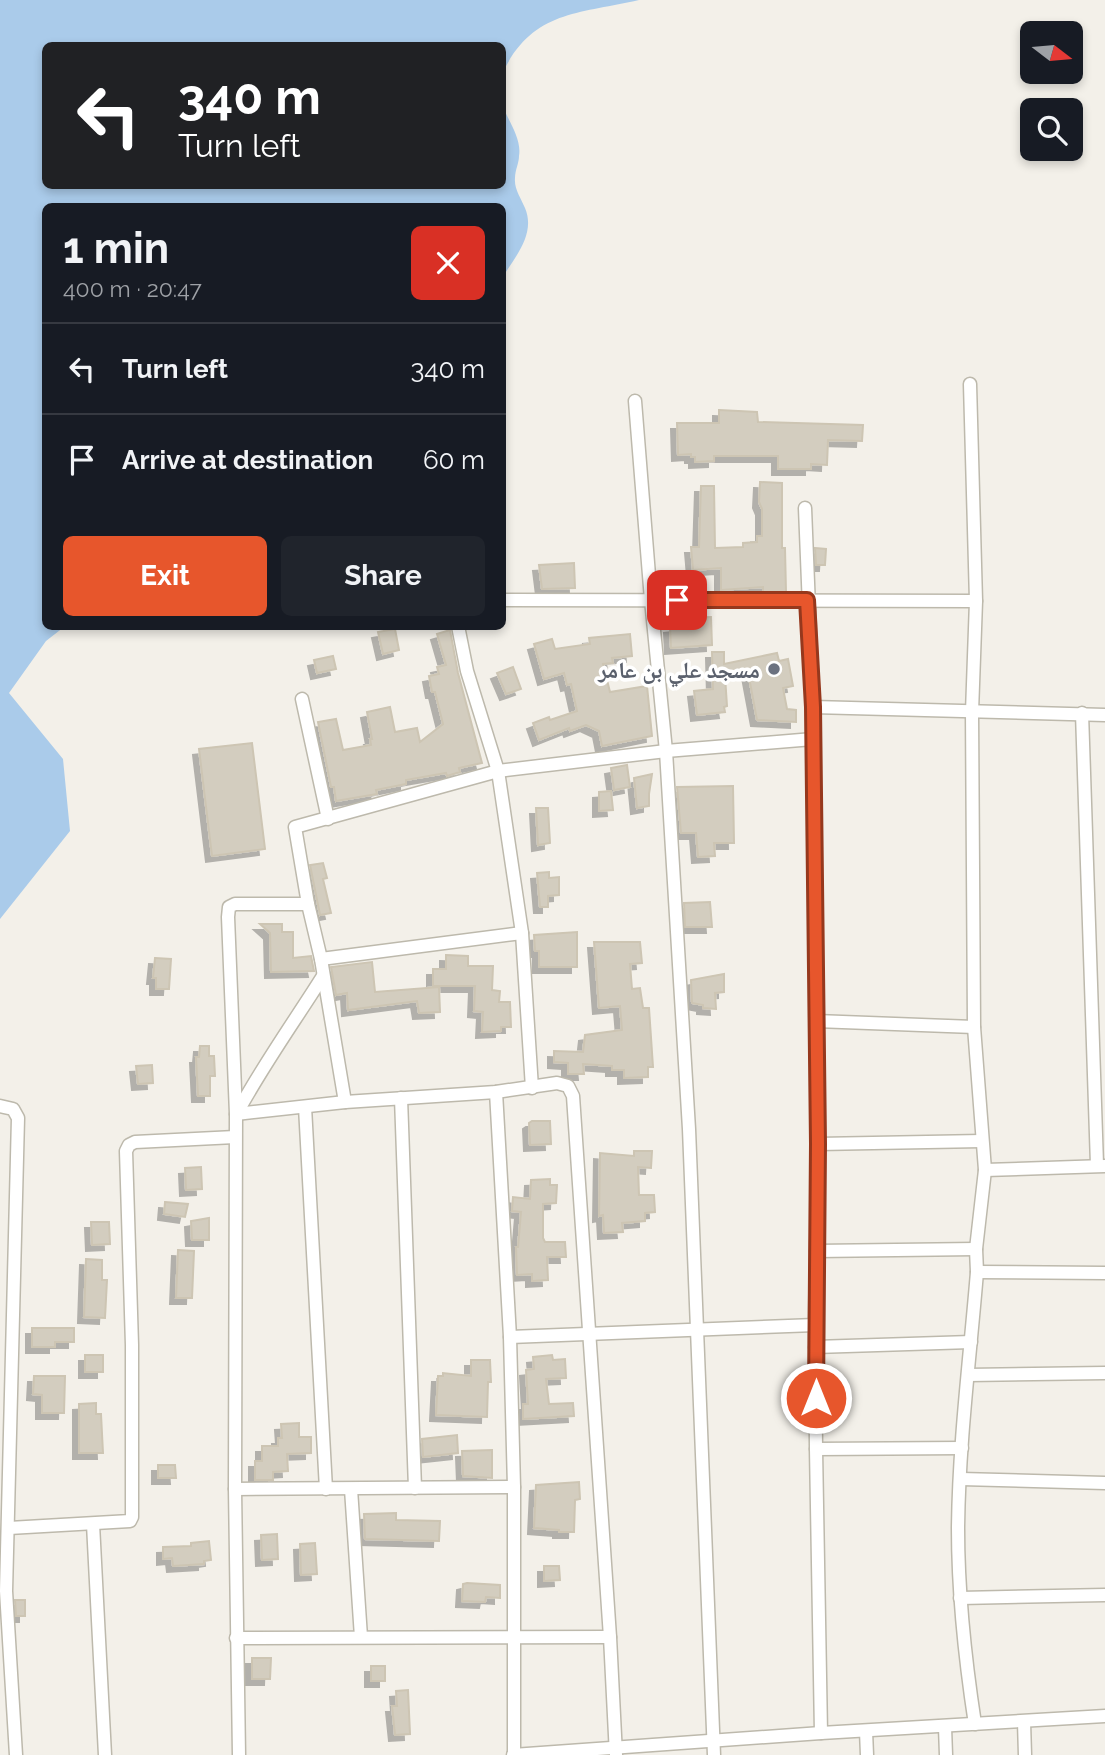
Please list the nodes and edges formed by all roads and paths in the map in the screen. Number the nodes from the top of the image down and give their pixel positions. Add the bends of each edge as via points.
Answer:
1 (971, 384) dead end
2 (635, 401) dead end
3 (805, 508) dead end
4 (506, 600) edge
5 (651, 600) junction
6 (807, 600) junction
7 (976, 601) junction
8 (459, 630) edge
9 (302, 699) dead end
10 (813, 707) junction
11 (972, 712) junction
12 (1082, 713) junction
13 (1105, 715) edge
14 (813, 739) junction
15 (666, 751) junction
16 (498, 771) junction
17 (328, 819) junction
18 (308, 904) junction
19 (1105, 926) edge
20 (1091, 928) junction
21 (522, 933) junction
22 (321, 958) junction
23 (323, 976) junction
24 (816, 1021) junction
25 (974, 1027) junction
26 (532, 1088) junction
27 (496, 1092) junction
28 (401, 1098) junction
29 (345, 1102) junction
30 (0, 1106) edge
31 (305, 1107) junction
32 (236, 1114) junction
33 (235, 1137) junction
34 (982, 1141) junction
35 (818, 1144) junction
36 (1101, 1165) edge
37 (985, 1170) junction
38 (976, 1249) junction
39 (816, 1251) junction
40 (977, 1272) junction
41 (1105, 1273) edge
42 (815, 1325) junction
43 (697, 1331) junction
44 (588, 1335) junction
45 (510, 1337) junction
46 (971, 1342) junction
47 (815, 1347) junction
48 (1105, 1373) edge
49 (968, 1375) junction
50 (962, 1448) junction
51 (816, 1449) junction
52 (961, 1479) junction
53 (1105, 1483) edge
54 (514, 1487) junction
55 (415, 1488) junction
56 (235, 1489) junction
57 (326, 1489) junction
58 (351, 1489) junction
59 (93, 1524) junction
60 (9, 1528) junction
61 (1105, 1595) edge
62 (960, 1598) junction
63 (361, 1637) junction
64 (514, 1637) junction
65 (610, 1637) junction
66 (236, 1638) junction
67 (1105, 1716) edge
68 (1024, 1722) junction
69 (975, 1724) junction
70 (945, 1727) junction
71 (866, 1731) junction
72 (821, 1733) junction
73 (713, 1740) junction
74 (616, 1751) edge
75 (16, 1755) edge
76 (105, 1755) edge
77 (239, 1755) edge
78 (514, 1755) edge
79 (714, 1755) edge
80 (867, 1755) edge
81 (946, 1755) edge
82 (1025, 1755) edge

1 - 7 street
2 - 5 street
3 - 6 street
4 - 5 street
5 - 6 street
5 - 15 street
6 - 7 street
6 - 10 street
7 - 11 street
8 - 16 street
9 - 17 street
10 - 11 street
10 - 14 street
11 - 12 street
11 - 25 street
12 - 13 street
12 - 20 street
14 - 15 street
14 - 24 street
15 - 16 street
15 - 43 street
16 - 17 street
16 - 21 street
17 - 18 street via 295,827
18 - 22 street
18 - 32 street via 229,907
19 - 20 street
20 - 36 street
21 - 22 street
21 - 26 street
22 - 23 street
23 - 29 street
23 - 32 street
24 - 25 street
24 - 35 street
25 - 34 street
26 - 27 street
26 - 44 street via 557,1083 568,1086 573,1096
27 - 28 street
27 - 45 street
28 - 29 street
28 - 55 street
29 - 31 street
30 - 60 street via 13,1108 18,1118
31 - 32 street
31 - 57 street
32 - 33 street
33 - 56 street
33 - 59 street via 135,1142 126,1151 132,1517 125,1523
34 - 35 street
34 - 37 street
35 - 39 street
36 - 37 street
37 - 38 street
38 - 39 street
38 - 40 street
39 - 42 street
40 - 41 street
40 - 46 street
42 - 43 street
42 - 47 street
43 - 44 street
43 - 73 street
44 - 45 street
44 - 65 street
45 - 54 street
46 - 47 street
46 - 49 street
47 - 51 street
48 - 49 street
49 - 50 street
50 - 51 street
50 - 52 street
51 - 72 street
52 - 53 street
52 - 62 street
54 - 55 street
54 - 64 street
55 - 58 street
56 - 57 street
56 - 66 street
57 - 58 street
58 - 63 street
59 - 60 street
59 - 76 street
60 - 75 street via 6,1591
61 - 62 street
62 - 69 street
63 - 64 street
63 - 66 street
64 - 65 street
64 - 78 street
65 - 74 street
66 - 77 street
67 - 68 street
68 - 69 street
68 - 82 street
69 - 70 street
70 - 71 street
70 - 81 street
71 - 72 street
71 - 80 street
72 - 73 street
73 - 74 street
73 - 79 street
74 - 78 street

